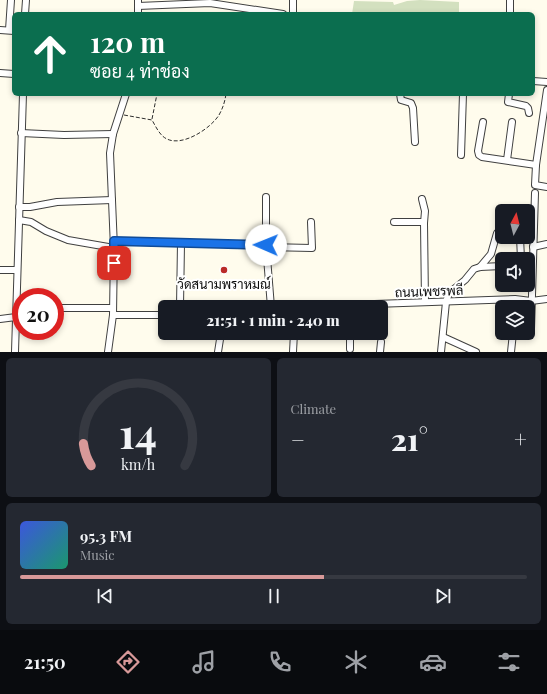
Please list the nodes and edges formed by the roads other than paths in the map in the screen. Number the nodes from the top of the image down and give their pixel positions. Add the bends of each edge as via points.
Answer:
1 (11, 0) edge
2 (26, 0) edge
3 (293, 0) edge
4 (510, 0) edge
5 (138, 3) edge
6 (232, 3) edge
7 (25, 12) edge
8 (274, 12) edge
9 (292, 12) edge
10 (510, 12) edge
11 (0, 30) edge
12 (11, 31) edge
13 (0, 73) edge
14 (12, 74) edge
15 (535, 81) edge
16 (547, 82) edge
17 (547, 90) edge
18 (23, 96) edge
19 (125, 96) edge
20 (400, 96) edge
21 (464, 96) edge
22 (509, 96) edge
23 (529, 113) dead end
24 (483, 122) dead end
25 (512, 122) dead end
26 (545, 122) edge
27 (21, 133) junction
28 (114, 134) junction
29 (415, 142) dead end
30 (461, 155) dead end
31 (507, 160) junction
32 (536, 165) junction
33 (547, 187) edge
34 (535, 193) dead end
35 (266, 197) dead end
36 (422, 199) dead end
37 (112, 200) junction
38 (19, 207) junction
39 (19, 220) junction
40 (311, 222) dead end
41 (394, 222) dead end
42 (424, 223) junction
43 (495, 240) edge
44 (181, 243) junction
45 (114, 244) junction
46 (547, 244) edge
47 (266, 246) junction
48 (533, 247) junction
49 (495, 266) edge
50 (480, 267) junction
51 (0, 270) edge
52 (17, 270) junction
53 (18, 288) edge
54 (515, 299) joint
55 (547, 299) edge
56 (180, 300) edge
57 (270, 300) edge
58 (524, 300) edge
59 (532, 300) edge
60 (535, 301) edge
61 (425, 302) junction
62 (446, 302) junction
63 (388, 304) edge
64 (64, 309) edge
65 (113, 312) junction
66 (158, 315) edge
67 (12, 318) edge
68 (0, 319) edge
69 (443, 337) junction
70 (15, 340) edge
71 (220, 340) edge
72 (294, 340) edge
73 (350, 340) edge
74 (512, 340) edge
75 (380, 342) dead end
76 (350, 349) dead end
77 (15, 352) edge
78 (108, 352) edge
79 (218, 352) edge
80 (293, 352) edge
81 (380, 352) edge
82 (441, 352) edge
83 (476, 352) edge
84 (511, 352) edge

1 - 12 street
2 - 7 street
3 - 9 street
4 - 10 street
5 - 6 street
6 - 8 street
11 - 12 street
13 - 14 street
15 - 16 street
17 - 26 street
18 - 27 street
19 - 28 street
20 - 29 street via 401,100 411,104 413,108
21 - 30 street
22 - 23 street via 508,102 526,106
24 - 31 street via 479,155
25 - 31 street
26 - 32 street
27 - 28 street
27 - 38 street
28 - 37 street via 110,153
31 - 32 street
32 - 33 street via 535,185
34 - 48 street
35 - 47 street
36 - 42 street
37 - 38 street via 57,202
37 - 45 street
38 - 39 street
39 - 45 street via 31,222 68,240
39 - 52 street
40 - 47 street via 312,248
41 - 42 street
42 - 61 street
43 - 50 street via 491,254
44 - 45 street
44 - 47 street
44 - 56 street
45 - 65 street
46 - 48 street
47 - 57 street
48 - 59 street
49 - 50 street
50 - 62 street via 472,270 451,291
51 - 52 street
52 - 53 street
54 - 58 street, ถนนเพชรพลี
54 - 62 street, ถนนเพชรพลี
55 - 60 street, ถนนเพชรพลี
61 - 62 street, ถนนเพชรพลี
61 - 63 street, ถนนเพชรพลี
62 - 69 street
64 - 65 street
65 - 66 street
65 - 78 street
67 - 68 street
69 - 82 street
69 - 83 street
70 - 77 street
71 - 79 street
72 - 80 street
73 - 76 street
74 - 84 street
75 - 81 street

